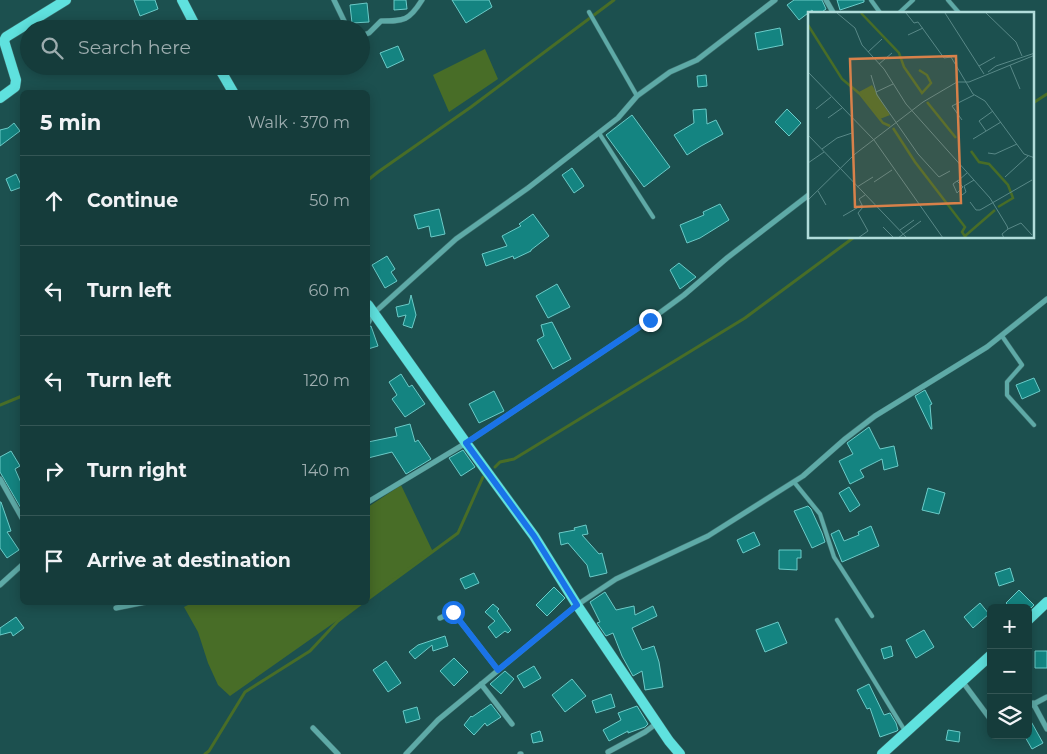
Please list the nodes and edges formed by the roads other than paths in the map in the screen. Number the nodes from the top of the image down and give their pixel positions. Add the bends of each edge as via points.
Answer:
1 (66, 0) edge
2 (182, 0) edge
3 (334, 0) edge
4 (422, 0) edge
5 (775, 0) edge
6 (826, 0) edge
7 (871, 0) edge
8 (913, 0) edge
9 (948, 0) edge
10 (589, 12) dead end
11 (833, 12) edge
12 (880, 12) edge
13 (900, 12) edge
14 (958, 12) edge
15 (34, 20) edge
16 (192, 20) edge
17 (344, 20) edge
18 (20, 28) edge
19 (370, 32) edge
20 (223, 75) edge
21 (232, 90) edge
22 (637, 96) junction
23 (0, 98) edge
24 (599, 133) junction
25 (808, 196) edge
26 (653, 217) dead end
27 (1047, 299) edge
28 (371, 309) edge
29 (1002, 336) junction
30 (1034, 425) dead end
31 (466, 443) junction
32 (794, 482) junction
33 (1, 483) edge
34 (370, 501) edge
35 (20, 515) edge
36 (20, 567) edge
37 (0, 585) edge
38 (1047, 602) edge
39 (131, 605) edge
40 (577, 605) junction
41 (116, 608) dead end
42 (872, 616) dead end
43 (1032, 616) edge
44 (440, 618) dead end
45 (837, 620) dead end
46 (987, 659) edge
47 (498, 670) junction
48 (962, 681) junction
49 (481, 684) junction
50 (1047, 698) edge
51 (1034, 703) joint
52 (987, 715) edge
53 (657, 723) junction
54 (512, 724) dead end
55 (313, 728) dead end
56 (1047, 729) edge
57 (906, 733) junction
58 (608, 752) dead end
59 (338, 754) edge
60 (406, 754) edge
61 (680, 754) edge
62 (882, 754) edge

1 - 15 main road
2 - 16 main road
3 - 17 street
4 - 19 street via 414,13 400,21 381,21
5 - 22 street via 697,60 670,72
6 - 11 street
7 - 12 lane
8 - 13 lane
9 - 14 lane
10 - 22 lane
18 - 23 main road via 4,41 16,80 15,87
20 - 21 main road
22 - 24 street via 618,118
24 - 26 lane
24 - 28 street via 456,239
25 - 31 street via 650,320
27 - 29 street
28 - 31 main road
29 - 30 lane via 1022,365 1008,382 1007,395
29 - 32 street via 875,416
31 - 34 street
31 - 40 main road via 534,536
32 - 40 street via 708,536 616,579
32 - 42 lane via 820,514 834,557
33 - 35 street
36 - 37 street
38 - 43 main road
39 - 41 street
40 - 47 street
40 - 53 main road
44 - 47 street via 453,612
45 - 57 lane
46 - 48 main road
47 - 49 street
48 - 52 street
48 - 57 main road
49 - 54 street
49 - 60 street via 438,720
50 - 51 street
51 - 56 street
53 - 58 street
53 - 61 main road
55 - 59 street
57 - 62 main road

